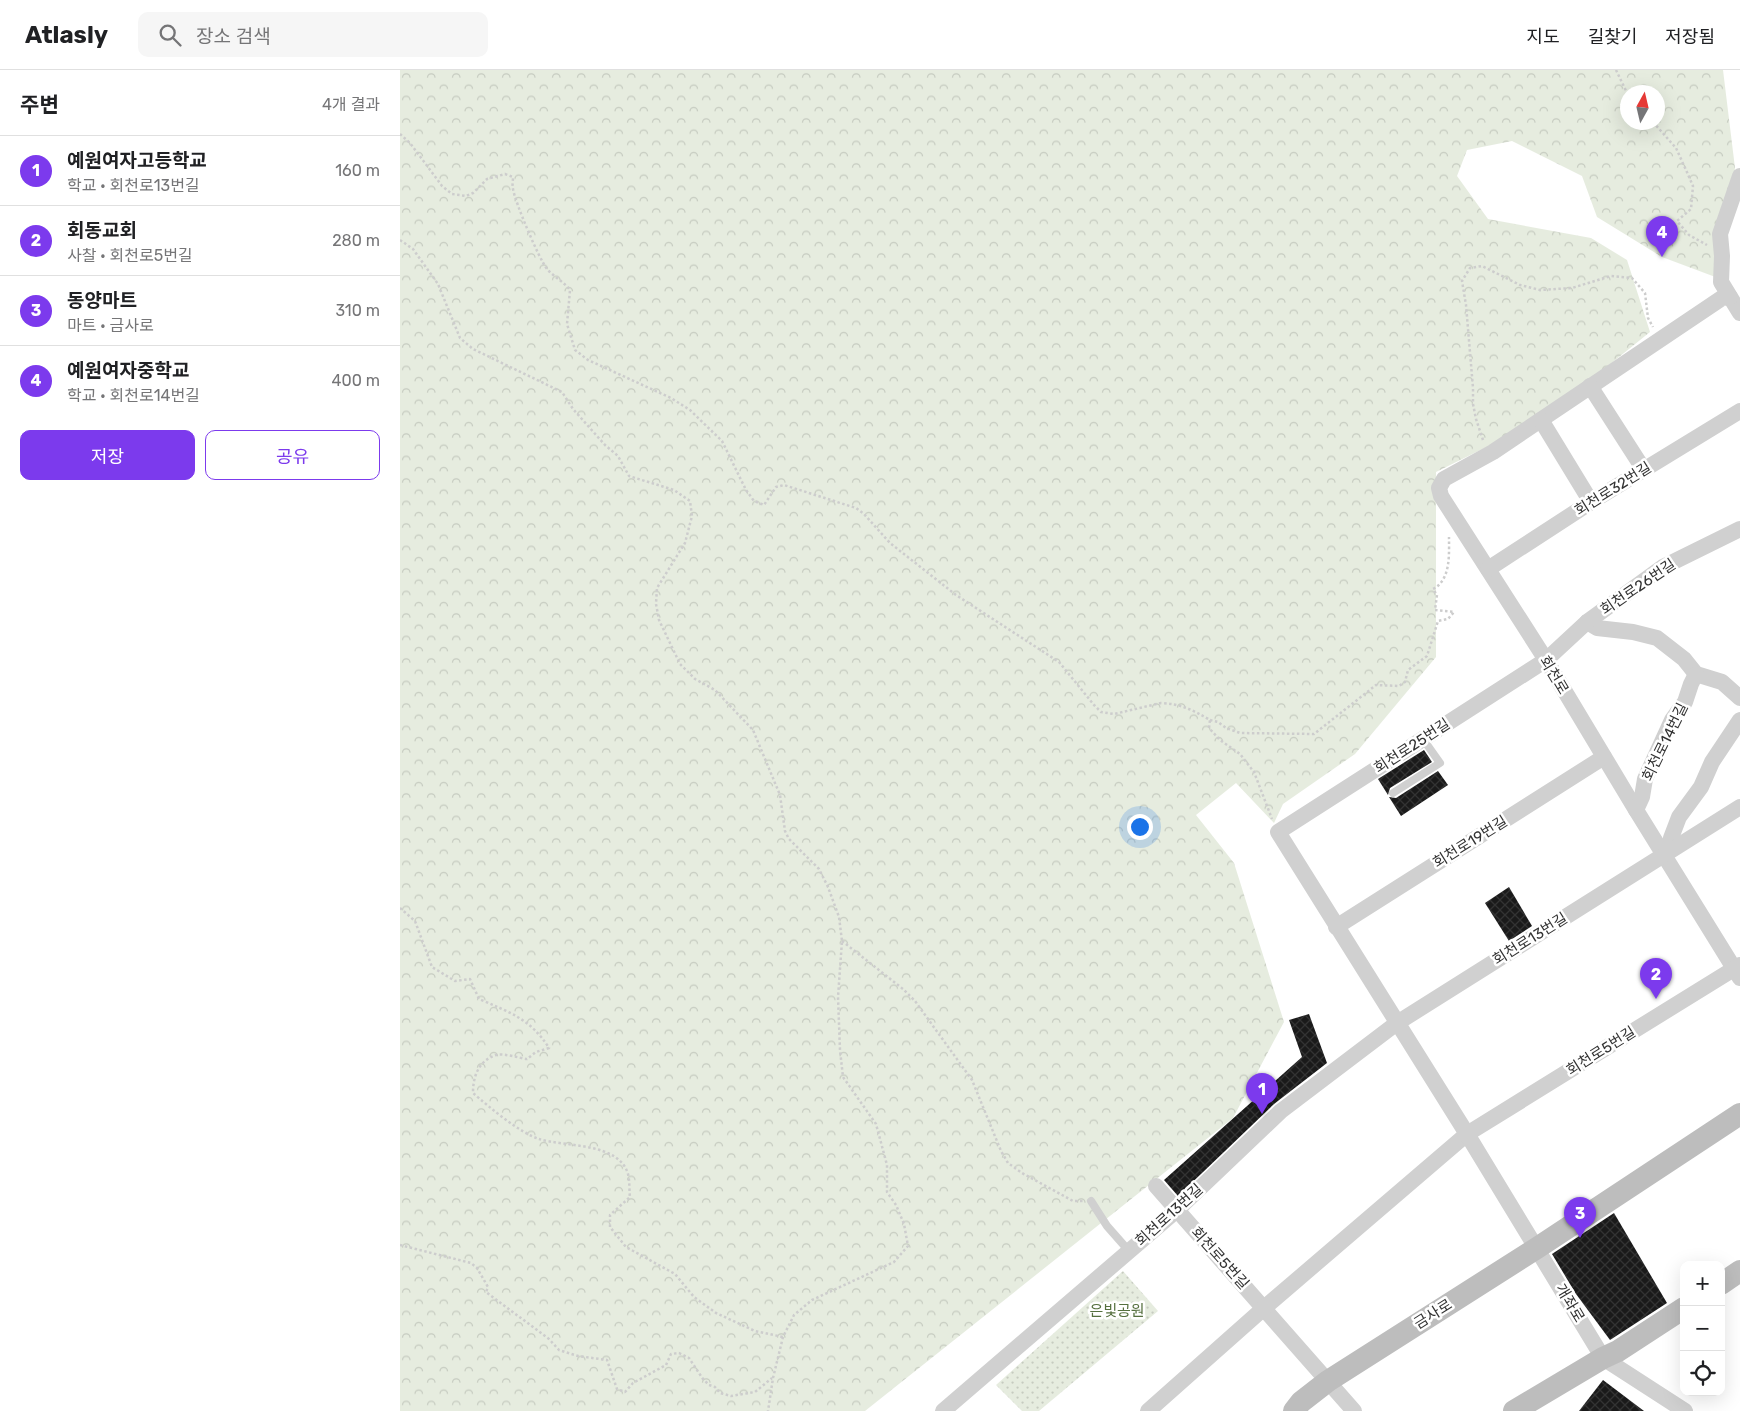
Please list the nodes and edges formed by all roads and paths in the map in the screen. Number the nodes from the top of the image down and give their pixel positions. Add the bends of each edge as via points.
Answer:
1 (1616, 70) edge
2 (1623, 85) edge
3 (1660, 130) edge
4 (400, 134) edge
5 (1740, 176) edge
6 (400, 240) edge
7 (1722, 256) junction
8 (1730, 298) junction
9 (1740, 313) edge
10 (1590, 386) junction
11 (1740, 411) edge
12 (1541, 420) junction
13 (1644, 470) junction
14 (1591, 502) junction
15 (1740, 529) edge
16 (1488, 569) junction
17 (1587, 622) junction
18 (1546, 660) junction
19 (1696, 674) junction
20 (1740, 698) edge
21 (1740, 720) edge
22 (1423, 739) junction
23 (1604, 758) junction
24 (1393, 793) dead end
25 (1740, 807) edge
26 (1636, 810) junction
27 (1278, 832) junction
28 (1667, 852) junction
29 (400, 908) edge
30 (1336, 926) junction
31 (842, 941) junction
32 (1738, 970) edge
33 (1397, 1023) junction
34 (1740, 1114) edge
35 (1467, 1134) junction
36 (1156, 1186) dead end
37 (1091, 1201) joint
38 (1177, 1210) junction
39 (400, 1245) edge
40 (1537, 1248) junction
41 (1130, 1251) junction
42 (1740, 1271) edge
43 (1725, 1281) edge
44 (1264, 1308) junction
45 (1680, 1311) edge
46 (783, 1337) junction
47 (1603, 1358) junction
48 (773, 1378) junction
49 (1328, 1380) junction
50 (768, 1411) edge
51 (944, 1411) edge
52 (1148, 1411) edge
53 (1294, 1411) edge
54 (1354, 1411) edge
55 (1514, 1411) edge
56 (1685, 1411) edge

1 - 2 path
3 - 7 path via 1676,148 1693,186 1691,209 1677,221 1689,235
4 - 27 path via 452,194 466,196 487,179 505,174 513,177 516,200 542,260 570,290 567,324 575,350 588,360 690,410 722,441 754,501 764,505 776,486 784,485 856,508 890,543 956,595 1059,662 1102,712 1114,714 1161,703 1190,708 1210,720 1209,728 1240,754 1254,772
5 - 7 street via 1720,234
6 - 31 path via 413,249 438,284 460,338 473,350 562,392 572,409 618,456 629,476 674,490 690,501 692,516 685,543 657,588 659,620 680,664 695,679 715,690 753,730 780,796 785,831 819,869 839,917
7 - 8 street via 1721,282
8 - 9 street
8 - 10 street, 회천로 via 1722,298
10 - 12 street, 회천로
10 - 13 street
11 - 13 street, 회천로32번길
12 - 14 street
12 - 16 street, 회천로 via 1444,479 1439,488
13 - 14 street, 회천로32번길
14 - 16 street, 회천로32번길
15 - 17 street, 회천로26번길 via 1663,567
16 - 18 street, 회천로
17 - 18 street, 회천로26번길
17 - 19 street via 1597,628 1657,638 1684,659
18 - 22 street, 회천로25번길
18 - 23 street, 회천로
19 - 20 street via 1722,682
19 - 26 street, 회천로14번길 via 1645,779
21 - 28 street via 1712,762 1701,787 1679,817
22 - 24 lane via 1440,763
22 - 27 street, 회천로25번길
23 - 26 street, 회천로
23 - 30 street, 회천로19번길
25 - 28 street
26 - 28 street, 회천로
27 - 30 street
28 - 32 street, 회천로
28 - 33 street, 회천로13번길
29 - 46 path via 415,921 432,968 455,981 470,979 479,999 516,1015 540,1034 549,1048 528,1059 497,1055 482,1063 473,1081 473,1093 539,1139 604,1151 622,1164 628,1174 630,1198 610,1215 610,1227 626,1247 674,1274 694,1297 716,1313 755,1331
30 - 33 street
31 - 37 path via 915,1001 972,1080 1008,1163 1073,1201
31 - 46 path via 838,997 843,1077 876,1124 887,1165 887,1192 904,1224 908,1246 894,1262 812,1300 794,1315
32 - 35 street, 회천로5번길
33 - 35 street
33 - 38 street, 회천로13번길 via 1281,1111
34 - 40 main road, 금사로
35 - 40 street
35 - 44 street, 회천로5번길
36 - 38 street, 회천로5번길
37 - 41 lane via 1107,1226
38 - 41 street, 회천로13번길
38 - 44 street, 회천로5번길
39 - 48 path via 471,1263 488,1287 486,1292 559,1350 607,1360 617,1389 625,1392 632,1383 666,1365 671,1354 679,1353 689,1358 709,1384 720,1393 731,1396 755,1392
40 - 47 street, 개좌로
40 - 49 main road, 금사로
41 - 51 street, 회천로13번길
42 - 43 main road
44 - 49 street
44 - 52 street, 회천로5번길
45 - 47 main road
46 - 48 path
47 - 55 main road
47 - 56 street
48 - 50 path
49 - 53 main road, 금사로
49 - 54 street

